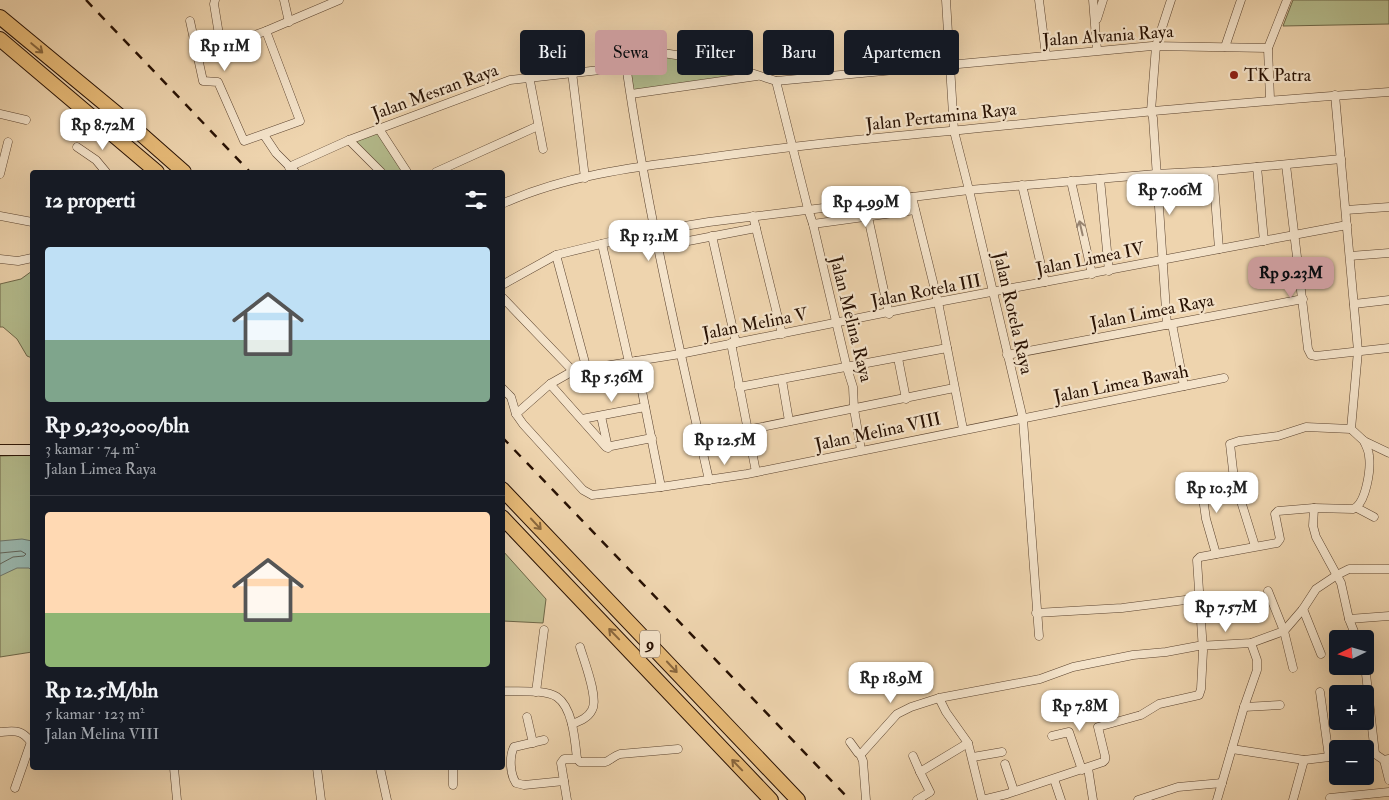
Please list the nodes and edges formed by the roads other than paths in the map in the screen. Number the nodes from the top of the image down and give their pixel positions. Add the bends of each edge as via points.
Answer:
1 (215, 0) edge
2 (284, 0) edge
3 (339, 0) edge
4 (946, 0) edge
5 (1039, 0) edge
6 (1093, 0) edge
7 (1103, 0) edge
8 (1171, 0) edge
9 (1241, 0) edge
10 (1287, 0) edge
11 (0, 16) edge
12 (190, 22) dead end
13 (289, 22) junction
14 (1096, 23) junction
15 (948, 30) edge
16 (266, 31) junction
17 (0, 39) edge
18 (1156, 46) junction
19 (1225, 48) junction
20 (1268, 48) junction
21 (1097, 50) junction
22 (667, 54) edge
23 (1046, 55) junction
24 (959, 64) edge
25 (540, 75) edge
26 (572, 75) edge
27 (627, 75) edge
28 (760, 75) junction
29 (844, 75) edge
30 (951, 75) edge
31 (529, 76) junction
32 (776, 81) junction
33 (1389, 92) edge
34 (630, 94) junction
35 (1335, 95) junction
36 (1270, 99) junction
37 (1151, 111) junction
38 (0, 114) edge
39 (26, 120) dead end
40 (538, 126) junction
41 (379, 129) junction
42 (954, 131) junction
43 (264, 134) junction
44 (349, 140) junction
45 (8, 142) dead end
46 (792, 146) junction
47 (77, 147) dead end
48 (542, 149) dead end
49 (1341, 159) junction
50 (1286, 164) junction
51 (642, 166) junction
52 (1257, 167) junction
53 (104, 170) edge
54 (155, 170) edge
55 (182, 170) edge
56 (292, 170) edge
57 (379, 170) edge
58 (406, 170) edge
59 (440, 170) edge
60 (1213, 171) junction
61 (0, 174) edge
62 (1156, 174) junction
63 (585, 178) junction
64 (1100, 179) junction
65 (1071, 181) junction
66 (1022, 185) junction
67 (970, 190) junction
68 (912, 197) junction
69 (505, 203) edge
70 (1389, 207) edge
71 (808, 209) junction
72 (915, 210) junction
73 (1346, 210) junction
74 (0, 216) edge
75 (753, 216) junction
76 (868, 217) junction
77 (30, 222) edge
78 (813, 224) junction
79 (1347, 225) junction
80 (682, 226) junction
81 (756, 228) junction
82 (654, 231) junction
83 (1295, 235) junction
84 (712, 236) junction
85 (1264, 240) junction
86 (685, 242) junction
87 (602, 244) junction
88 (657, 247) junction
89 (1219, 249) junction
90 (1389, 253) edge
91 (556, 255) junction
92 (1350, 256) junction
93 (30, 258) edge
94 (0, 259) edge
95 (1162, 260) junction
96 (1109, 271) junction
97 (1092, 274) junction
98 (1045, 282) junction
99 (505, 283) edge
100 (993, 292) junction
101 (1303, 299) junction
102 (505, 300) edge
103 (1389, 300) edge
104 (938, 302) junction
105 (1354, 304) junction
106 (889, 314) junction
107 (836, 324) junction
108 (1169, 324) junction
109 (782, 334) junction
110 (733, 343) junction
111 (947, 348) junction
112 (1389, 348) edge
113 (1358, 351) junction
114 (680, 354) junction
115 (1007, 355) junction
116 (898, 358) junction
117 (633, 362) junction
118 (847, 368) junction
119 (586, 370) junction
120 (573, 371) junction
121 (1224, 378) dead end
122 (782, 380) junction
123 (550, 384) junction
124 (1184, 386) junction
125 (739, 387) junction
126 (954, 388) junction
127 (505, 391) edge
128 (906, 399) junction
129 (645, 408) junction
130 (854, 409) junction
131 (516, 414) junction
132 (601, 416) junction
133 (1023, 419) junction
134 (582, 420) junction
135 (789, 421) junction
136 (963, 429) junction
137 (1351, 429) junction
138 (747, 430) junction
139 (652, 438) junction
140 (1364, 441) junction
141 (608, 448) junction
142 (0, 450) edge
143 (30, 450) edge
144 (861, 450) junction
145 (1389, 453) edge
146 (756, 472) junction
147 (1200, 477) dead end
148 (709, 480) junction
149 (661, 487) junction
150 (505, 491) edge
151 (1314, 508) junction
152 (1357, 508) junction
153 (1374, 517) dead end
154 (505, 520) edge
155 (1256, 546) junction
156 (1216, 554) junction
157 (1389, 570) edge
158 (1337, 575) junction
159 (1268, 591) dead end
160 (1201, 598) junction
161 (1303, 609) junction
162 (1036, 613) junction
163 (1389, 616) edge
164 (1349, 619) junction
165 (544, 630) dead end
166 (1353, 630) edge
167 (1284, 631) junction
168 (1039, 636) dead end
169 (1251, 644) junction
170 (1202, 646) junction
171 (580, 647) dead end
172 (1321, 654) dead end
173 (1293, 668) dead end
174 (1366, 675) edge
175 (505, 691) edge
176 (536, 692) junction
177 (1320, 692) dead end
178 (939, 698) junction
179 (1280, 705) dead end
180 (1244, 707) junction
181 (527, 717) dead end
182 (572, 724) junction
183 (0, 732) edge
184 (1052, 736) dead end
185 (30, 740) edge
186 (544, 740) dead end
187 (850, 742) dead end
188 (533, 743) junction
189 (968, 743) junction
190 (30, 747) edge
191 (678, 749) dead end
192 (1232, 749) junction
193 (1002, 752) dead end
194 (860, 754) junction
195 (1375, 754) joint
196 (913, 756) dead end
197 (973, 757) junction
198 (1329, 757) joint
199 (577, 759) junction
200 (1387, 759) edge
201 (1304, 760) junction
202 (1005, 764) dead end
203 (1085, 769) junction
204 (174, 770) edge
205 (317, 770) edge
206 (380, 770) edge
207 (453, 770) edge
208 (920, 772) junction
209 (1054, 779) junction
210 (1389, 780) edge
211 (564, 781) junction
212 (1222, 782) junction
213 (453, 785) dead end
214 (15, 788) dead end
215 (1389, 792) edge
216 (1010, 795) edge
217 (1330, 798) dead end
218 (177, 800) edge
219 (321, 800) edge
220 (387, 800) edge
221 (567, 800) edge
222 (771, 800) edge
223 (798, 800) edge
224 (866, 800) edge
225 (917, 800) edge
226 (982, 800) edge
227 (1061, 800) edge
228 (1093, 800) edge
229 (1138, 800) edge
230 (1217, 800) edge
231 (1293, 800) edge

1 - 16 street via 220,47
2 - 13 street
3 - 13 street
4 - 15 street, Jalan Rotela Raya
5 - 23 street
6 - 14 street
7 - 14 street
8 - 18 street
9 - 19 street
10 - 20 street
11 -> 55 highway
12 - 43 street via 203,81 218,82 243,141
13 - 16 street
14 - 21 street
16 - 43 street via 300,121
17 - 54 highway
18 - 19 street, Jalan Alvania Raya
18 - 21 street, Jalan Alvania Raya
18 - 37 street
19 - 20 street, Jalan Alvania Raya
20 - 36 street
21 - 23 street, Jalan Alvania Raya
22 - 28 street, Jalan Mesran Raya via 714,61
23 - 24 street, Jalan Alvania Raya
25 - 31 street, Jalan Mesran Raya
26 - 63 street
27 - 34 street
28 - 32 street, Jalan Mesran Raya
28 - 34 street
29 - 32 street, Jalan Alvania Raya
30 - 42 street, Jalan Rotela Raya
31 - 40 street
31 - 41 street, Jalan Mesran Raya via 510,80
32 - 46 street, Jalan Melina Raya
33 - 35 street, Jalan Pertamina Raya
34 - 51 street
35 - 36 street, Jalan Pertamina Raya
35 - 49 street
36 - 37 street, Jalan Pertamina Raya
37 - 42 street, Jalan Pertamina Raya
37 - 62 street
38 - 39 street
40 - 48 street
40 - 59 street
41 - 44 street, Jalan Mesran Raya
41 - 58 street
42 - 46 street, Jalan Pertamina Raya
42 - 67 street, Jalan Rotela Raya
43 - 56 street
44 - 56 street, Jalan Mesran Raya
44 - 57 street
45 - 61 street
46 - 51 street, Jalan Pertamina Raya
46 - 71 street, Jalan Melina Raya
47 - 53 street
49 - 50 street
49 - 73 street
50 - 52 street
50 - 83 street
51 - 63 street, Jalan Pertamina Raya
51 - 82 street
52 - 60 street
52 - 85 street
60 - 62 street
60 - 89 street
62 - 64 street
62 - 95 street
63 - 69 street, Jalan Pertamina Raya
64 - 65 street
64 - 96 street
65 - 66 street
97 -> 65 street
66 - 67 street
66 - 98 street
67 - 68 street
67 - 100 street, Jalan Rotela Raya
68 - 71 street
68 - 72 street
70 - 73 street
71 - 75 street
71 - 78 street, Jalan Melina Raya
72 - 76 street
72 - 104 street
73 - 79 street
74 - 77 street
75 - 80 street
75 - 81 street
76 - 78 street
76 - 106 street
78 - 107 street, Jalan Melina Raya
79 - 83 street, Jalan Limea IV
79 - 92 street
80 - 82 street
80 - 86 street
81 - 84 street
81 - 109 street
82 - 87 street
82 - 88 street
83 - 85 street, Jalan Limea IV
83 - 101 street
84 - 86 street
84 - 110 street
85 - 89 street, Jalan Limea IV
86 - 88 street
87 - 91 street
87 - 117 street
88 - 114 street
89 - 95 street, Jalan Limea IV
90 - 92 street
91 - 99 street
91 - 119 street
92 - 105 street
93 - 94 street
95 - 96 street, Jalan Limea IV
95 - 108 street
96 - 97 street, Jalan Limea IV
97 - 98 street, Jalan Limea IV
98 - 100 street, Jalan Limea IV
100 - 104 street, Jalan Rotela III
100 - 115 street, Jalan Rotela Raya
101 - 108 street, Jalan Limea Raya
101 - 113 street via 1311,355
102 - 120 street
103 - 105 street
104 - 106 street, Jalan Rotela III
104 - 111 street
105 - 113 street
106 - 107 street, Jalan Rotela III
107 - 109 street, Jalan Melina V
107 - 118 street, Jalan Melina Raya
108 - 115 street, Jalan Limea Raya
108 - 124 street
109 - 110 street, Jalan Melina V
110 - 114 street, Jalan Melina V
110 - 125 street
111 - 116 street
111 - 126 street
112 - 113 street
113 - 137 street
114 - 117 street, Jalan Melina V
114 - 148 street
115 - 133 street, Jalan Rotela Raya
116 - 118 street
116 - 128 street
117 - 119 street, Jalan Melina V
117 - 129 street
118 - 122 street
118 - 130 street, Jalan Melina Raya via 853,387
119 - 120 street, Jalan Melina V
120 - 123 street
121 - 124 street, Jalan Limea Bawah
122 - 125 street
122 - 135 street
123 - 131 street
123 - 134 street
124 - 133 street, Jalan Limea Bawah
125 - 138 street
126 - 128 street
126 - 136 street
127 - 131 street via 511,397
128 - 130 street
129 - 132 street
129 - 139 street
130 - 135 street
130 - 144 street, Jalan Melina Raya
131 - 149 street, Jalan Melina VIII via 583,490 592,495
132 - 134 street
132 - 141 street
133 - 136 street, Jalan Melina VIII
133 - 162 street, Jalan Rotela Raya
134 - 141 street
135 - 138 street
136 - 144 street, Jalan Melina VIII
137 - 140 street
137 - 155 street via 1306,426 1278,436 1231,443 1234,479
138 - 146 street
139 - 141 street
139 - 149 street
140 - 145 street
140 - 152 street via 1369,471 1363,499
142 - 143 street
144 - 146 street, Jalan Melina VIII
146 - 148 street, Jalan Melina VIII
147 - 156 street via 1206,519
148 - 149 street, Jalan Melina VIII
150 -> 223 highway, 9
151 - 152 street
151 - 155 street via 1278,511 1275,514 1280,539 1277,544
151 - 158 street via 1316,537
152 - 153 street
222 -> 154 highway, 9
155 - 156 street
156 - 160 street via 1197,560
157 - 158 street via 1349,570
158 - 161 street via 1316,589
158 - 164 street
159 - 167 street
160 - 162 street via 1122,608
160 - 170 street
161 - 167 street
161 - 172 street
162 - 168 street, Jalan Rotela Raya
163 - 164 street
164 - 166 street
165 - 176 street
167 - 169 street
167 - 173 street
169 - 170 street
169 - 180 street via 1257,670
170 - 178 street via 1133,655 1073,667 1040,680
170 - 203 street via 1199,695 1159,704 1141,715 1098,727 1106,760
171 - 182 street via 594,706 588,715
174 - 195 street
175 - 176 street
176 - 182 street via 557,698 564,705
177 - 198 street
178 - 189 street
178 - 194 street via 897,714
179 - 180 street
180 - 192 street
181 - 188 street
182 - 199 street
183 - 185 street via 15,730
184 - 203 street via 1069,732
186 - 188 street
187 - 194 street
188 - 211 street via 514,747 511,752 516,783
189 - 197 street
189 - 208 street
190 - 214 street
191 - 199 street via 620,754 605,762 580,762
192 - 201 street
192 - 212 street
193 - 197 street
194 - 224 street
195 - 200 street
196 - 208 street
197 - 226 street
198 - 201 street
199 - 211 street via 562,761
200 - 210 street
201 - 231 street
202 - 216 street
203 - 209 street
203 - 228 street
204 - 218 street
205 - 219 street
206 - 220 street
207 - 213 street
208 - 225 street via 930,792
209 - 216 street
209 - 227 street
211 - 221 street
212 - 229 street via 1178,787
212 - 230 street
215 - 217 street
216 - 226 street

